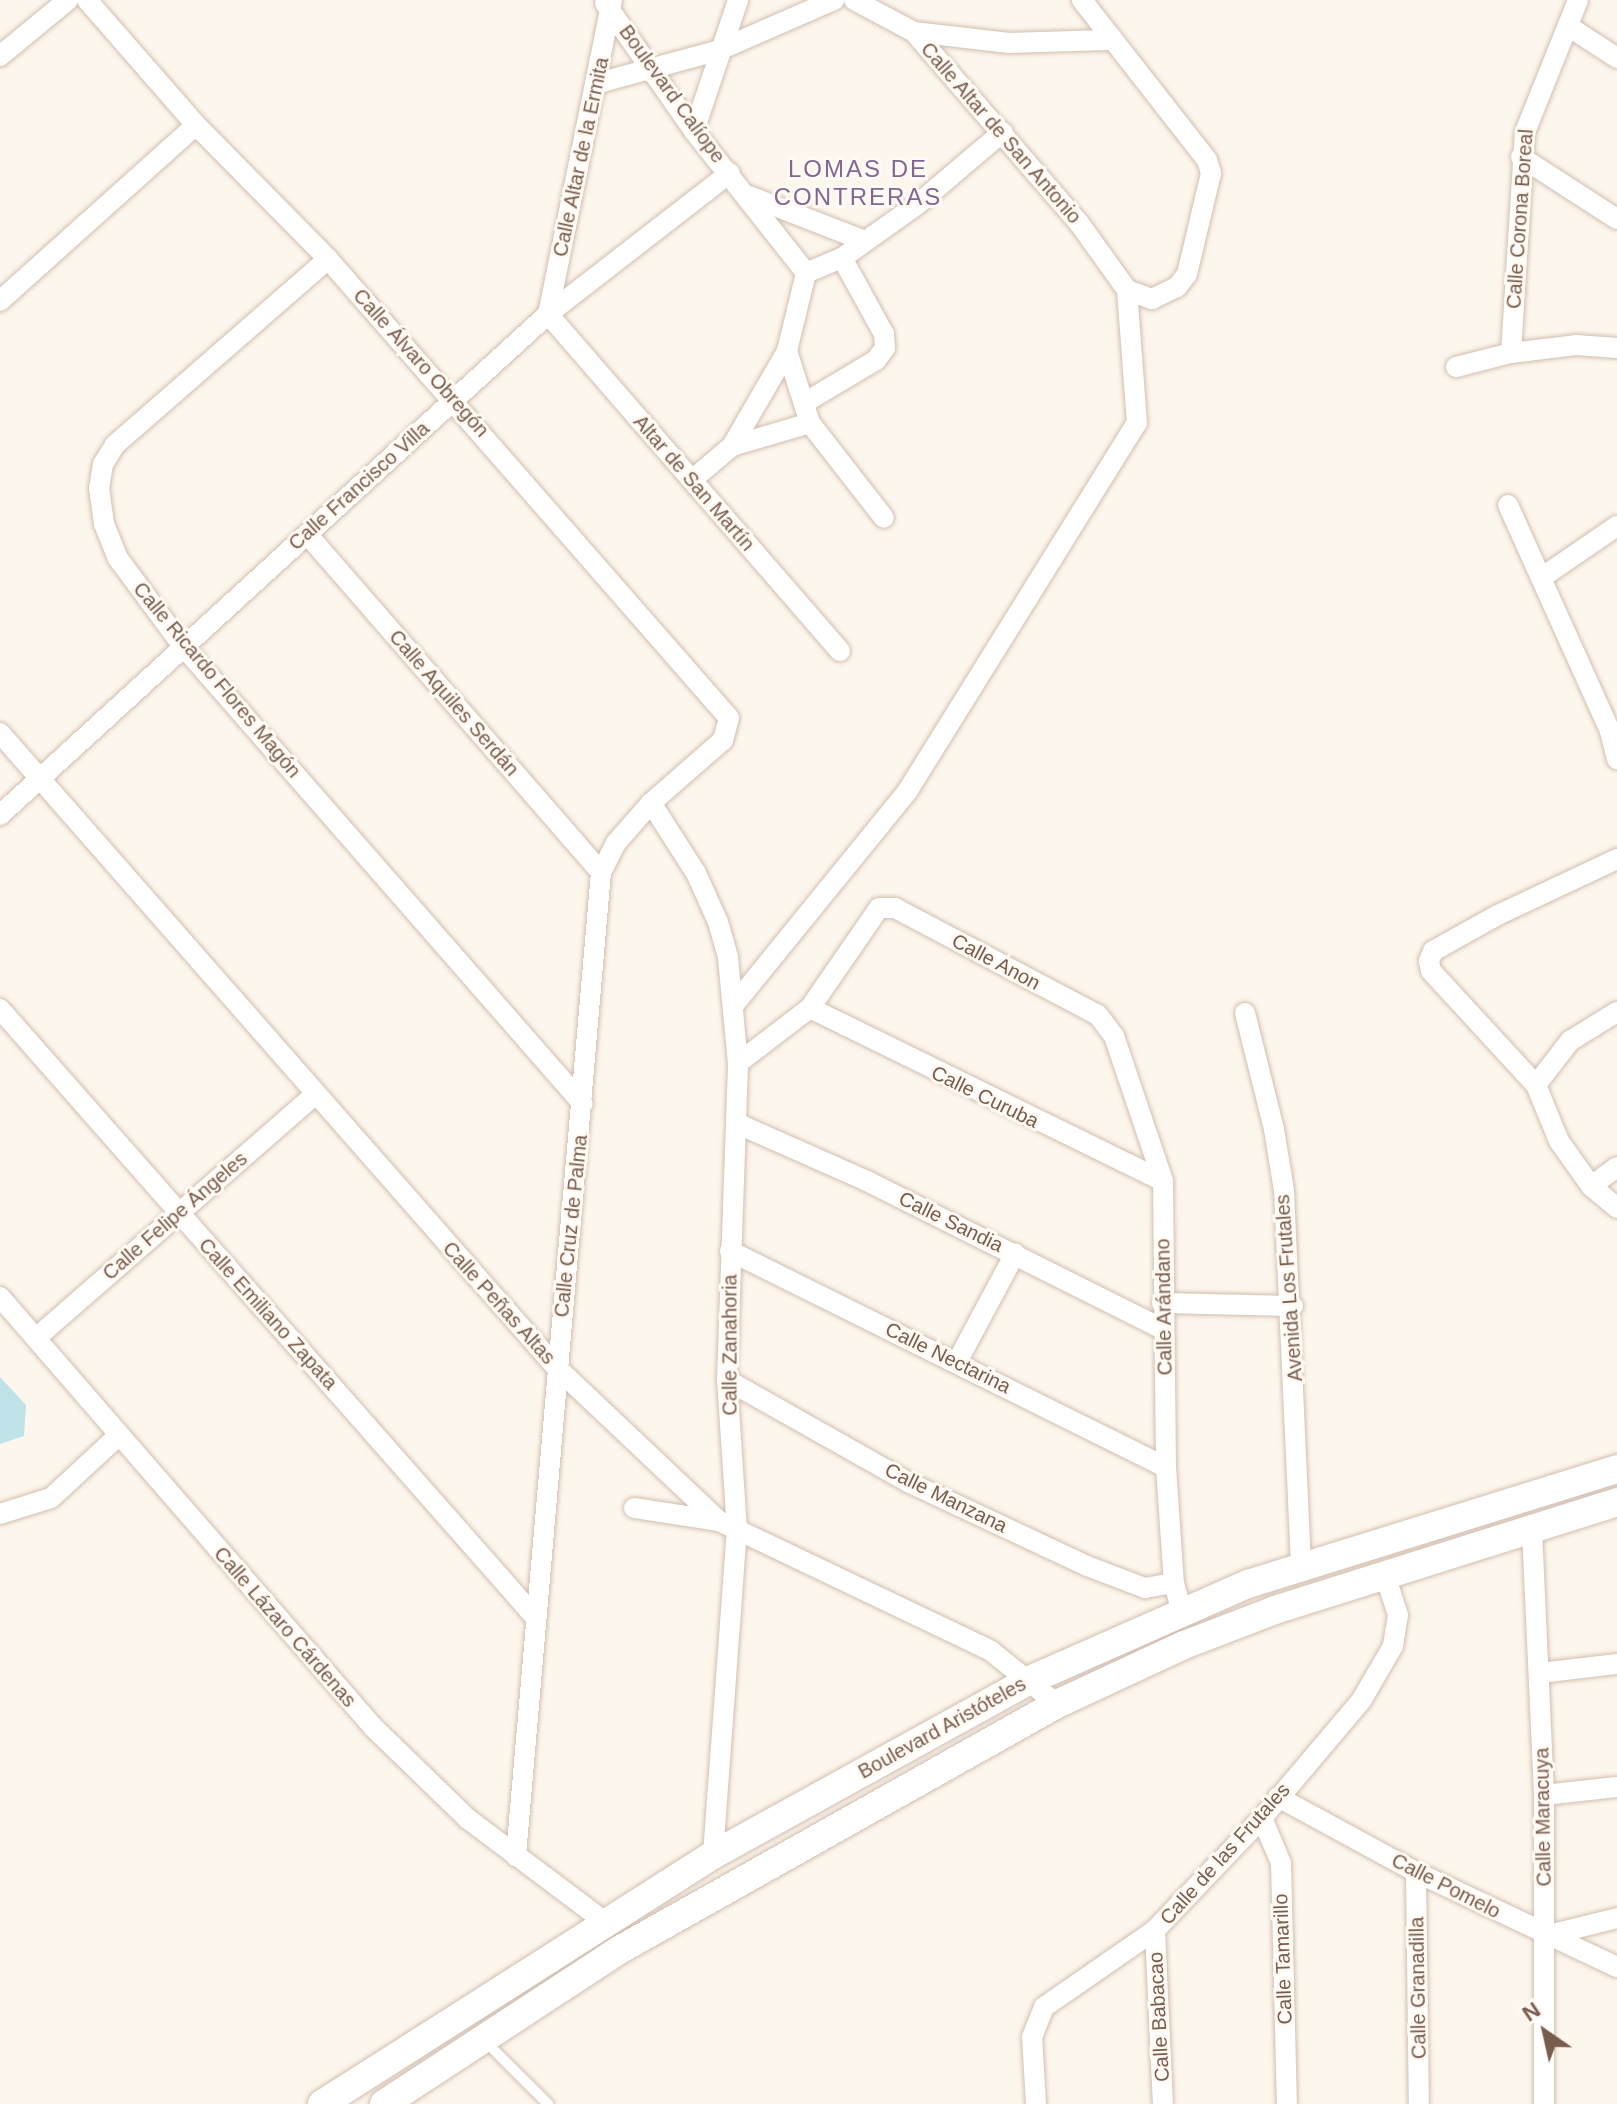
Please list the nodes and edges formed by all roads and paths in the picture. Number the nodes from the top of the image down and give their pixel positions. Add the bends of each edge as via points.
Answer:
1 (68, 0) edge
2 (87, 0) edge
3 (738, 0) edge
4 (834, 0) edge
5 (854, 0) edge
6 (1082, 0) edge
7 (1578, 0) edge
8 (608, 3) edge
9 (1568, 26) junction
10 (914, 32) junction
11 (1113, 40) junction
12 (717, 51) junction
13 (0, 56) edge
14 (1617, 58) edge
15 (654, 68) junction
16 (598, 83) junction
17 (196, 125) junction
18 (694, 131) junction
19 (1003, 132) junction
20 (1521, 157) junction
21 (730, 173) junction
22 (749, 196) junction
23 (1617, 219) edge
24 (865, 241) junction
25 (842, 258) junction
26 (328, 259) junction
27 (806, 273) junction
28 (1127, 290) junction
29 (0, 301) edge
30 (548, 314) junction
31 (1617, 348) edge
32 (787, 351) junction
33 (1511, 353) junction
34 (1456, 367) dead end
35 (454, 400) junction
36 (804, 403) junction
37 (810, 423) junction
38 (732, 446) junction
39 (692, 480) junction
40 (1508, 505) dead end
41 (884, 518) dead end
42 (1617, 526) edge
43 (307, 534) junction
44 (1541, 578) junction
45 (182, 645) junction
46 (840, 651) dead end
47 (0, 733) edge
48 (723, 740) joint
49 (1617, 759) edge
50 (40, 779) junction
51 (651, 803) junction
52 (0, 815) edge
53 (1617, 859) edge
54 (601, 872) junction
55 (733, 1006) junction
56 (810, 1008) junction
57 (0, 1009) edge
58 (1617, 1012) edge
59 (1245, 1013) dead end
60 (1098, 1015) joint
61 (738, 1063) junction
62 (1536, 1085) junction
63 (315, 1095) junction
64 (583, 1104) junction
65 (736, 1123) junction
66 (1617, 1167) edge
67 (1163, 1181) junction
68 (1591, 1186) junction
69 (1617, 1208) edge
70 (179, 1213) junction
71 (730, 1251) junction
72 (1015, 1254) junction
73 (0, 1297) edge
74 (1162, 1303) junction
75 (1293, 1306) junction
76 (1162, 1329) junction
77 (36, 1338) junction
78 (957, 1362) junction
79 (556, 1367) junction
80 (727, 1380) junction
81 (119, 1435) junction
82 (1166, 1467) junction
83 (1617, 1469) edge
84 (1617, 1502) edge
85 (634, 1508) dead end
86 (0, 1514) edge
87 (728, 1525) junction
88 (1532, 1530) junction
89 (1301, 1568) junction
90 (1386, 1578) junction
91 (1174, 1583) junction
92 (1182, 1612) junction
93 (536, 1618) junction
94 (1617, 1664) edge
95 (1540, 1673) junction
96 (1030, 1680) junction
97 (1057, 1704) junction
98 (1617, 1787) edge
99 (1544, 1795) junction
100 (1278, 1797) junction
101 (1262, 1818) junction
102 (713, 1855) junction
103 (516, 1856) junction
104 (1416, 1872) junction
105 (1617, 1918) edge
106 (605, 1922) junction
107 (1155, 1930) junction
108 (1545, 1936) junction
109 (1617, 1967) edge
110 (484, 2040) junction
111 (322, 2104) edge
112 (384, 2104) edge
113 (548, 2104) edge
114 (1036, 2104) edge
115 (1163, 2104) edge
116 (1287, 2104) edge
117 (1419, 2104) edge
118 (1544, 2104) edge

1 - 13 street
2 - 17 street, Calle Álvaro Obregón
3 - 12 street
4 - 12 street
5 - 10 street, Calle Altar de San Antonio
6 - 11 street
7 - 9 street, Calle Corona Boreal
8 - 15 street, Boulevard Calíope
8 - 16 street, Calle Altar de la Ermita
9 - 14 street
9 - 20 street, Calle Corona Boreal via 1531,108
10 - 11 street via 1009,43
10 - 19 street, Calle Altar de San Antonio
11 - 28 street via 1207,160 1211,189 1187,274 1177,287 1152,299
12 - 15 street
12 - 18 street
15 - 16 street
15 - 18 street, Boulevard Calíope
16 - 30 street, Calle Altar de la Ermita
17 - 26 street, Calle Álvaro Obregón
17 - 29 street
18 - 21 street, Boulevard Calíope
19 - 24 street
19 - 28 street, Calle Altar de San Antonio
20 - 23 street
20 - 33 street, Calle Corona Boreal
21 - 22 street, Boulevard Calíope
21 - 30 street, Calle Francisco Villa
22 - 24 street
22 - 27 street, Boulevard Calíope
24 - 25 street
25 - 27 street
25 - 36 street via 884,334 885,348 876,360
26 - 35 street, Calle Álvaro Obregón
26 - 45 street, Calle Ricardo Flores Magón via 115,445 103,464 99,488 104,524 117,557
27 - 32 street
28 - 55 street via 1137,423 907,792
30 - 35 street, Calle Francisco Villa
30 - 39 street, Altar de San Martín
31 - 33 street via 1576,345
32 - 36 street
32 - 38 street
33 - 34 street
35 - 43 street, Calle Francisco Villa
35 - 48 street, Calle Álvaro Obregón via 721,703 729,718
36 - 37 street
37 - 38 street
37 - 41 street
38 - 39 street
39 - 46 street, Altar de San Martín
40 - 44 street
42 - 44 street
43 - 45 street, Calle Francisco Villa
43 - 54 street, Calle Aquiles Serdán
44 - 49 street via 1610,731
45 - 50 street, Calle Francisco Villa
45 - 64 street, Calle Ricardo Flores Magón
47 - 50 street, Calle Peñas Altas
48 - 51 street, Calle Cruz de Palma
50 - 52 street, Calle Francisco Villa
50 - 63 street, Calle Peñas Altas
51 - 54 street, Calle Cruz de Palma via 616,843
51 - 55 street, Calle Zanahoria via 696,873 718,922
53 - 62 street via 1496,916 1433,951 1429,961 1431,971
54 - 64 street, Calle Cruz de Palma
55 - 61 street, Calle Zanahoria
56 - 60 street, Calle Anon via 869,917 879,908 895,908
56 - 61 street
56 - 67 street, Calle Curuba
57 - 70 street, Calle Emiliano Zapata
58 - 62 street via 1570,1041
59 - 75 street, Avenida Los Frutales via 1274,1129
60 - 67 street, Calle Arándano via 1122,1056
61 - 65 street, Calle Zanahoria
62 - 68 street via 1559,1141
63 - 70 street, Calle Felipe Ángeles
63 - 79 street, Calle Peñas Altas
64 - 79 street, Calle Cruz de Palma
65 - 71 street, Calle Zanahoria
65 - 72 street, Calle Sandia
66 - 68 street
67 - 74 street, Calle Arándano
68 - 69 street
70 - 77 street, Calle Felipe Ángeles
70 - 93 street, Calle Emiliano Zapata
71 - 78 street, Calle Nectarina
71 - 80 street, Calle Zanahoria
72 - 76 street, Calle Sandia
72 - 78 street
73 - 77 street, Calle Lázaro Cárdenas
74 - 75 street
74 - 76 street, Calle Arándano
75 - 89 street, Avenida Los Frutales
76 - 82 street, Calle Arándano
77 - 81 street, Calle Lázaro Cárdenas
78 - 82 street, Calle Nectarina
79 - 87 street, Calle Peñas Altas
79 - 93 street, Calle Cruz de Palma
80 - 87 street, Calle Zanahoria
80 - 91 street, Calle Manzana via 910,1483 1087,1566 1145,1588
81 - 86 street via 51,1498
81 - 103 street, Calle Lázaro Cárdenas via 373,1727 447,1800
82 - 91 street, Calle Arándano
83 - 89 street, Boulevard Aristóteles
84 - 88 street, Boulevard Aristóteles
85 - 87 street
87 - 96 street, Calle Peñas Altas via 991,1651
87 - 102 street, Calle Zanahoria
88 - 90 street, Boulevard Aristóteles
88 - 95 street, Calle Maracuya
89 - 92 street, Boulevard Aristóteles
90 - 97 street, Boulevard Aristóteles via 1275,1610
90 - 100 street, Calle de las Frutales via 1398,1615 1393,1646 1361,1701
91 - 92 street, Calle Arándano
92 - 96 street, Boulevard Aristóteles
93 - 103 street, Calle Cruz de Palma
94 - 95 street
95 - 99 street, Calle Maracuya
96 - 97 street, Calle Peñas Altas
96 - 102 street, Boulevard Aristóteles
97 - 110 street, Boulevard Aristóteles via 621,1949
98 - 99 street
99 - 108 street, Calle Maracuya
100 - 101 street, Calle de las Frutales
100 - 104 street, Calle Pomelo
101 - 107 street, Calle de las Frutales
101 - 116 street, Calle Tamarillo via 1281,1863
102 - 106 street, Boulevard Aristóteles
103 - 106 street, Calle Lázaro Cárdenas
104 - 108 street, Calle Pomelo
104 - 117 street, Calle Granadilla
105 - 108 street
106 - 111 street, Boulevard Aristóteles
107 - 114 street, Calle de las Frutales via 1044,2007 1032,2037
107 - 115 street, Calle Babacao
108 - 109 street, Calle Pomelo
108 - 118 street, Calle Maracuya
110 - 112 street, Boulevard Aristóteles
110 - 113 lane

